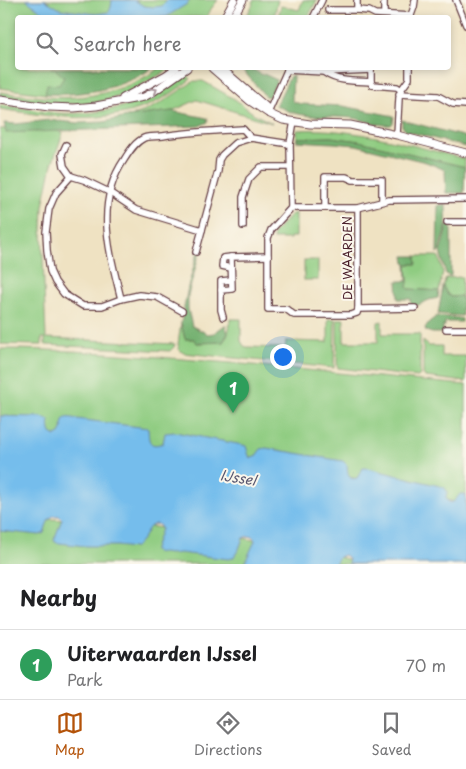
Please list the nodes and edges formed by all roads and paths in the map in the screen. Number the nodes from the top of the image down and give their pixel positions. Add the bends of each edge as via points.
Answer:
1 (234, 0) edge
2 (243, 0) edge
3 (322, 0) edge
4 (357, 0) edge
5 (384, 0) edge
6 (416, 0) edge
7 (456, 0) edge
8 (328, 10) dead end
9 (357, 10) junction
10 (384, 14) junction
11 (226, 15) edge
12 (234, 15) edge
13 (314, 15) edge
14 (393, 15) edge
15 (412, 15) edge
16 (466, 25) edge
17 (173, 70) edge
18 (184, 70) edge
19 (214, 70) edge
20 (223, 70) edge
21 (288, 70) edge
22 (300, 70) edge
23 (355, 70) edge
24 (371, 70) edge
25 (409, 70) edge
26 (324, 72) junction
27 (371, 82) junction
28 (400, 92) junction
29 (0, 100) edge
30 (116, 102) junction
31 (466, 105) edge
32 (269, 111) junction
33 (294, 122) junction
34 (397, 135) junction
35 (251, 138) junction
36 (66, 144) dead end
37 (290, 144) junction
38 (466, 153) edge
39 (290, 166) junction
40 (71, 176) junction
41 (109, 192) junction
42 (466, 199) edge
43 (382, 201) junction
44 (291, 208) junction
45 (325, 208) junction
46 (358, 208) junction
47 (447, 222) dead end
48 (466, 222) edge
49 (243, 226) dead end
50 (202, 230) junction
51 (196, 252) dead end
52 (268, 256) junction
53 (231, 257) junction
54 (231, 268) junction
55 (121, 300) junction
56 (415, 308) dead end
57 (358, 309) junction
58 (182, 310) dead end
59 (223, 317) dead end
60 (446, 329) dead end
61 (466, 329) edge

1 - 11 street
2 - 12 street
3 - 13 street
4 - 9 street
5 - 10 street
6 - 15 street
7 - 16 street
8 - 9 street
9 - 10 street
10 - 14 street
17 - 30 street
30 -> 18 street via 144,97
19 - 32 street via 250,101
20 - 32 street
21 - 32 street
22 - 26 street
23 - 26 street
24 - 27 street
25 - 28 street via 409,79
26 - 27 street via 338,79
27 - 28 street via 372,85 397,87
28 - 31 street via 438,96 453,104
28 - 34 street
29 - 30 street via 74,108
32 - 33 street
33 - 34 street via 350,125
33 - 37 street
34 - 38 street
35 - 37 street
35 - 41 street via 242,129 144,138 132,147 118,168
35 - 50 street via 235,143 219,160
36 - 40 street via 62,154 64,166
37 - 39 street
39 - 44 street
39 - 49 street via 261,167 249,179 243,197
40 - 41 street
40 - 55 street via 56,193 49,209 46,238 50,271 64,294 83,306 102,306
41 - 50 street via 136,210
41 - 55 street via 106,220
42 - 43 street, DE WAARDEN
43 - 45 street, DE WAARDEN via 382,180 325,177
43 - 46 street, DE WAARDEN
44 - 45 street, DE WAARDEN
44 - 52 street, DE WAARDEN via 268,235
45 - 46 street, DE WAARDEN
46 - 57 street, DE WAARDEN
47 - 48 street
50 - 51 street
52 - 53 street
52 - 57 street, DE WAARDEN via 268,309 286,309 294,315 351,315
53 - 54 street
53 - 54 street via 224,258 222,266
54 - 59 street via 232,289 221,290
55 - 58 street via 140,295 157,298
56 - 57 street, DE WAARDEN
60 - 61 street

